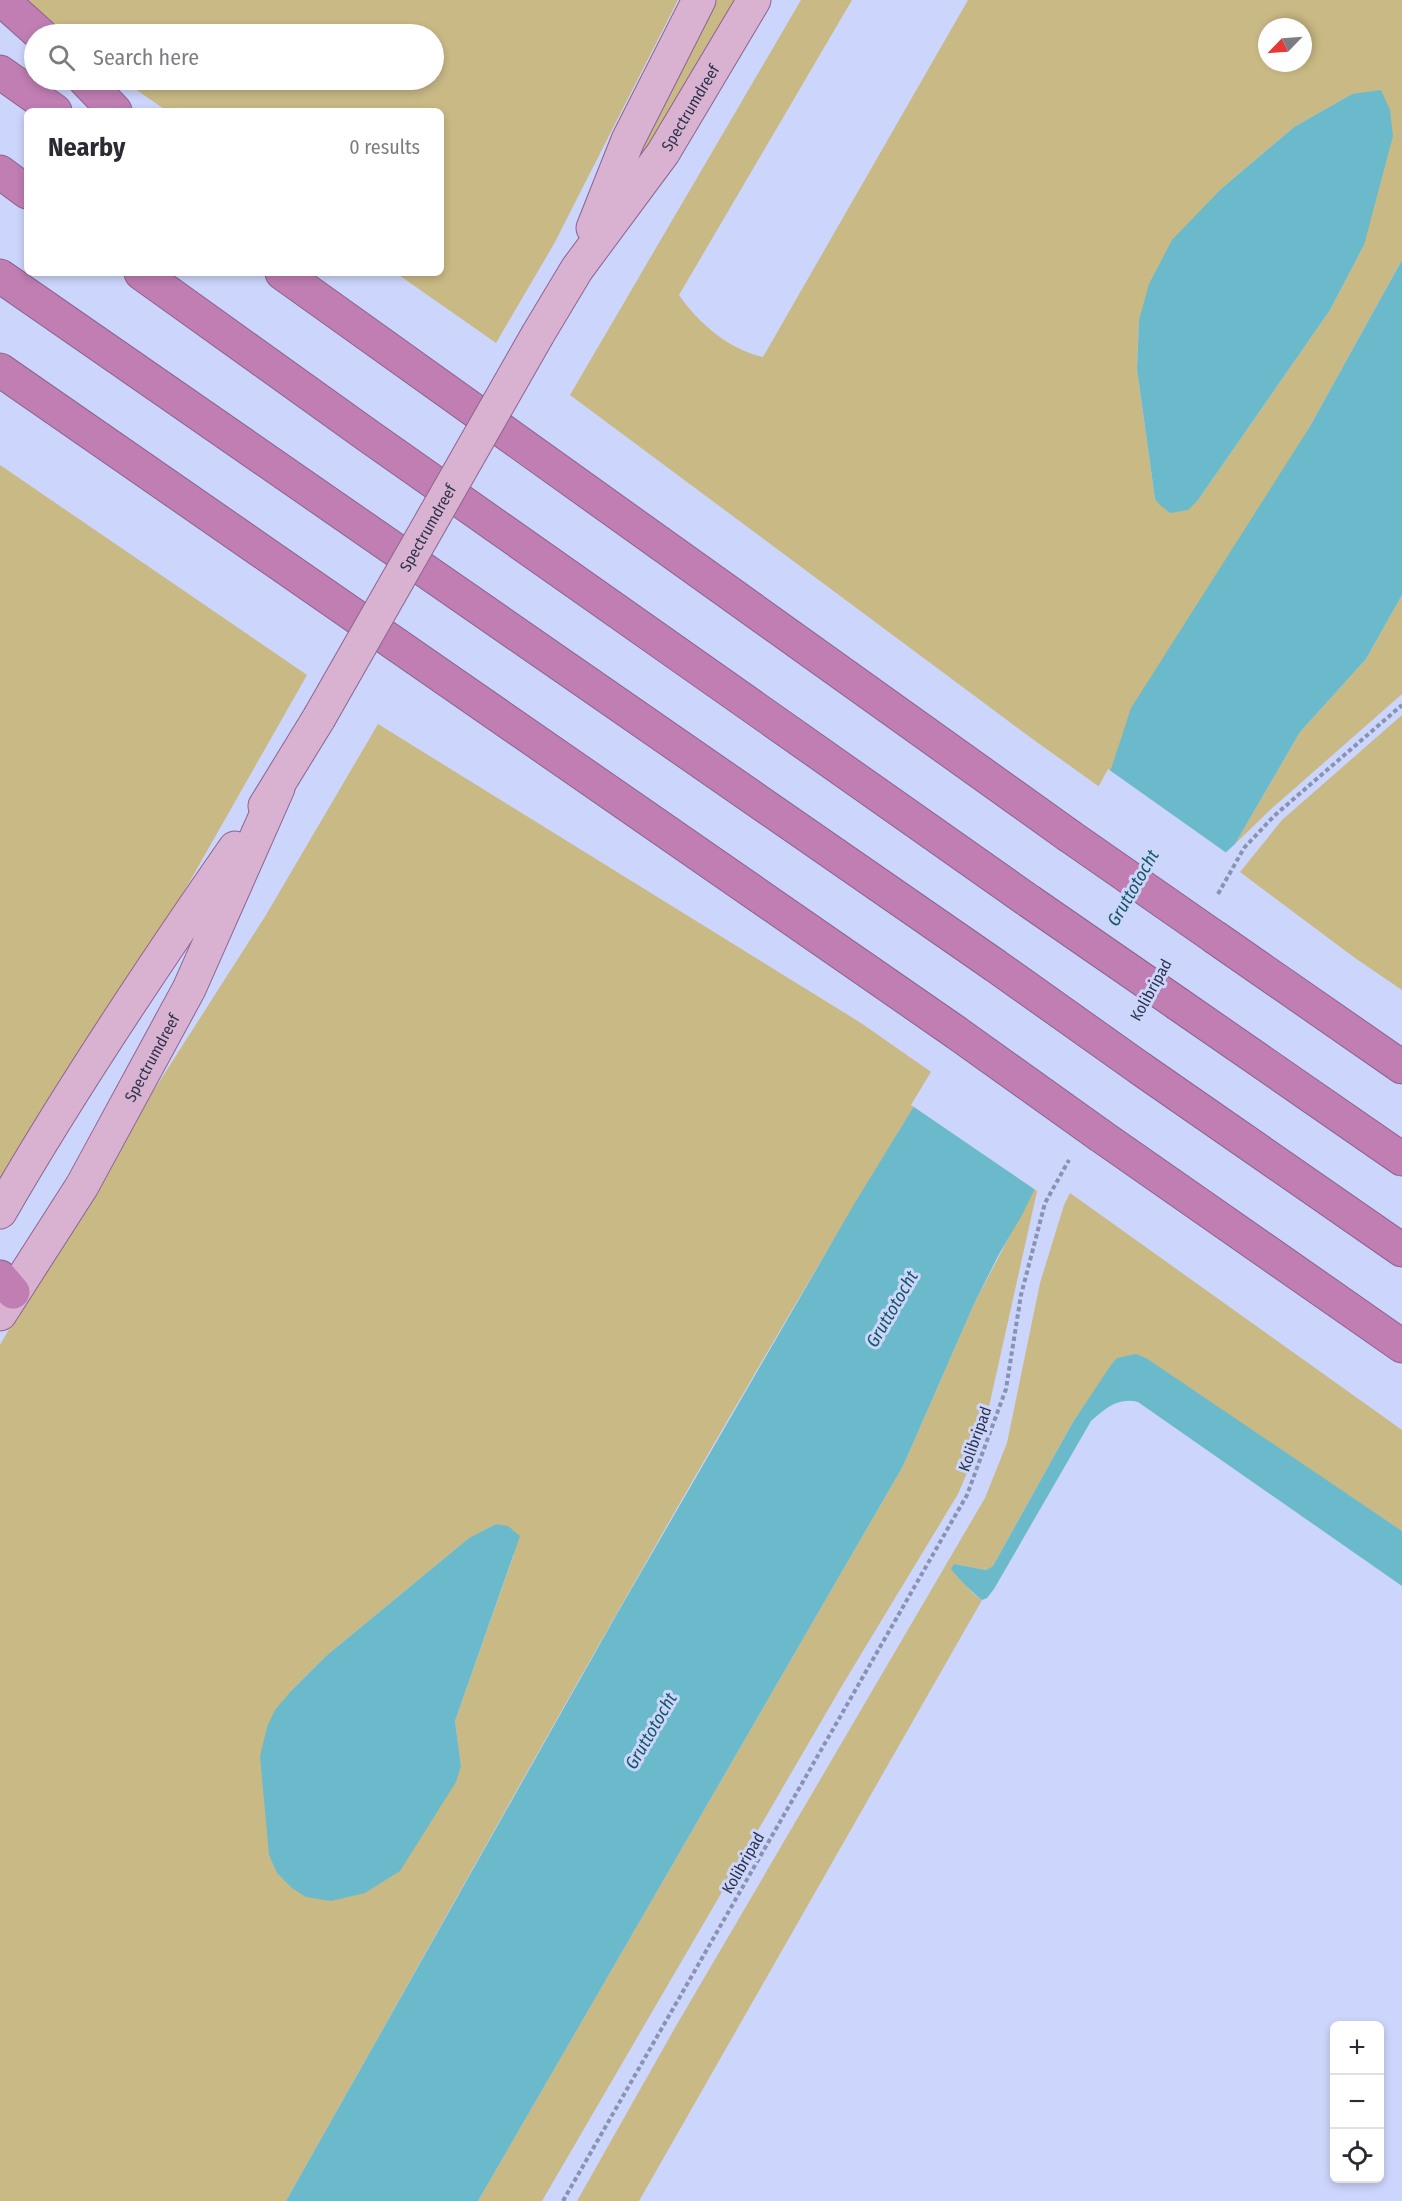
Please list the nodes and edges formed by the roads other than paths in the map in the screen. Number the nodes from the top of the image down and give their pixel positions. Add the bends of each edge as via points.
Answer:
1 (2, 0) edge
2 (699, 0) edge
3 (754, 0) edge
4 (29, 24) edge
5 (0, 72) edge
6 (24, 89) edge
7 (25, 90) edge
8 (95, 90) edge
9 (51, 108) edge
10 (112, 108) edge
11 (0, 172) edge
12 (24, 190) edge
13 (577, 269) junction
14 (0, 276) edge
15 (145, 276) edge
16 (286, 276) edge
17 (0, 370) edge
18 (278, 788) junction
19 (1402, 1066) edge
20 (1402, 1159) edge
21 (0, 1212) edge
22 (1402, 1250) edge
23 (3, 1294) edge
24 (1402, 1346) edge

1 - 4 highway
2 - 13 main road, Spectrumdreef via 628,140
3 - 13 main road, Spectrumdreef via 663,153
5 - 6 highway
7 - 9 highway
8 - 10 highway
11 - 12 highway
13 - 18 main road, Spectrumdreef, bridge
14 - 22 highway, bridge
15 - 20 highway, bridge via 1029,902
16 - 19 highway, bridge via 1068,835
17 - 24 highway, bridge via 954,1031 1088,1144
18 - 21 main road, Spectrumdreef via 157,960
18 - 23 main road, Spectrumdreef via 189,989 82,1186

